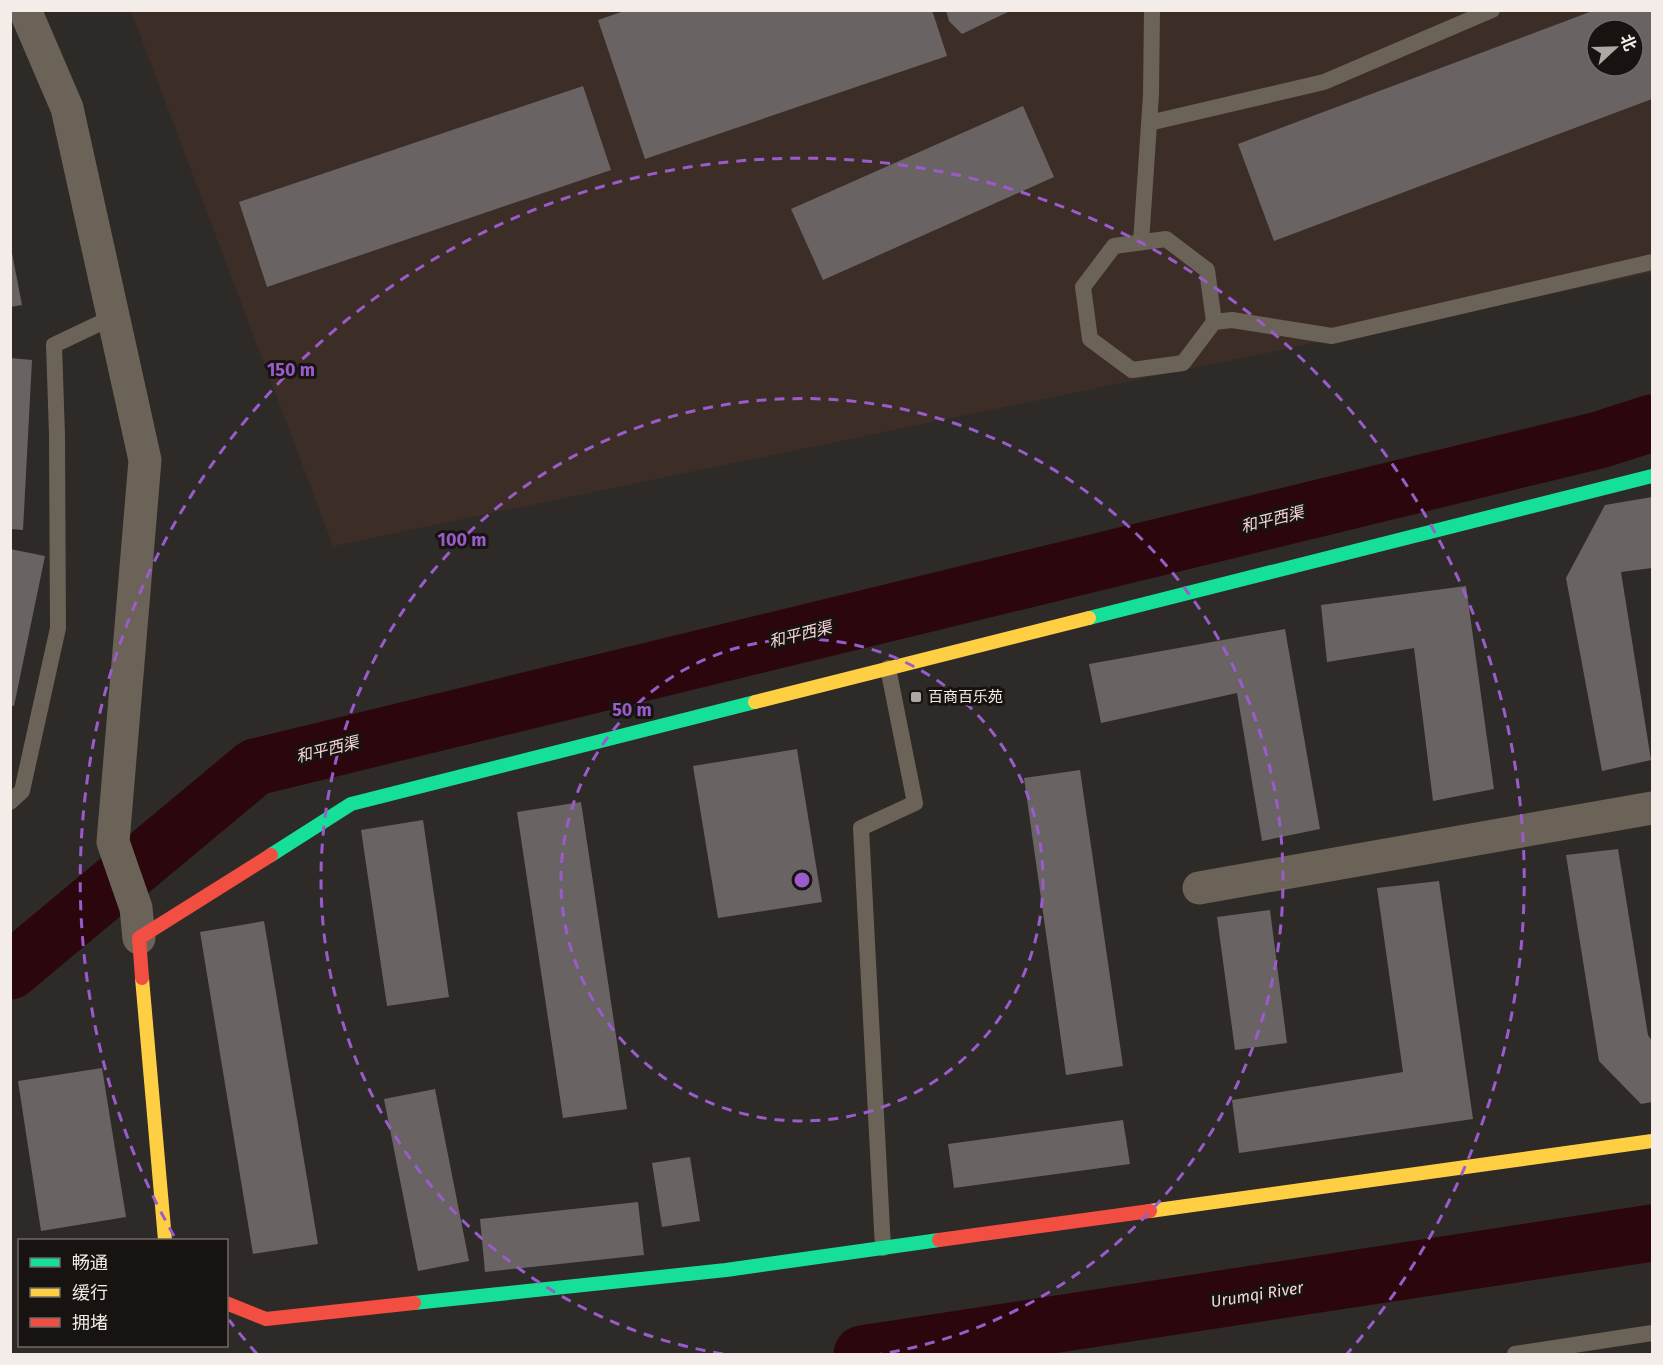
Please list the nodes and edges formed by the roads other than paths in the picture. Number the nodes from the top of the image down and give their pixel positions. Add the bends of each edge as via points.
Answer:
1 (25, 10) edge
2 (1152, 10) edge
3 (1492, 10) edge
4 (1149, 123) junction
5 (1141, 242) junction
6 (1653, 262) edge
7 (113, 317) junction
8 (1214, 322) junction
9 (1653, 476) edge
10 (888, 668) junction
11 (10, 802) edge
12 (1653, 808) edge
13 (1199, 888) dead end
14 (139, 938) junction
15 (1653, 1142) edge
16 (165, 1239) edge
17 (883, 1248) junction
18 (228, 1304) edge
19 (1653, 1333) edge
20 (1515, 1354) edge

1 - 7 street via 67,108
2 - 4 lane
3 - 4 lane via 1324,82
4 - 5 lane
5 - 8 lane via 1166,239 1207,270
5 - 8 lane via 1114,246 1083,287 1090,339 1132,370 1162,366 1183,363
6 - 8 lane via 1332,336 1232,320
7 - 11 lane via 54,345 58,628 22,791
7 - 14 street via 145,460 113,842 136,908
9 - 10 street
10 - 14 street via 351,804
10 - 17 lane via 915,803 861,828
12 - 13 street
14 - 16 street
15 - 17 street
17 - 18 street via 726,1270 267,1319
19 - 20 lane

